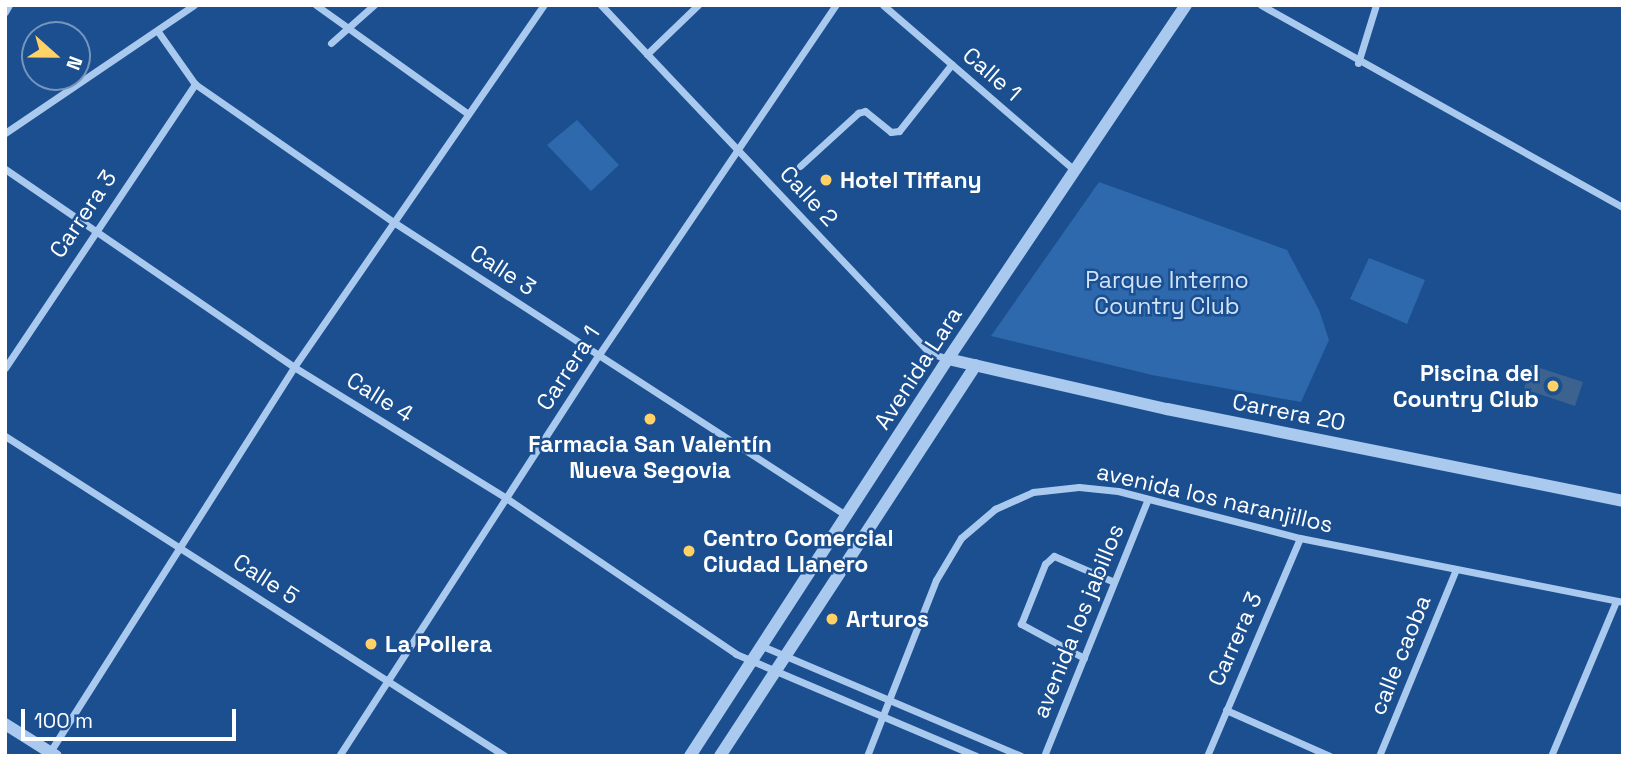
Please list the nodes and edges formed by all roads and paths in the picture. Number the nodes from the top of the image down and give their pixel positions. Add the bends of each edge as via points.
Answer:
1 (9, 5) edge
2 (194, 5) edge
3 (316, 5) edge
4 (374, 5) edge
5 (544, 5) edge
6 (601, 5) edge
7 (698, 5) edge
8 (836, 5) edge
9 (883, 5) edge
10 (1186, 5) edge
11 (1261, 5) edge
12 (1376, 5) edge
13 (5, 12) edge
14 (349, 29) junction
15 (159, 33) junction
16 (331, 44) dead end
17 (647, 54) junction
18 (1358, 63) junction
19 (952, 64) junction
20 (195, 84) junction
21 (468, 114) junction
22 (5, 132) edge
23 (739, 149) junction
24 (800, 166) dead end
25 (5, 169) edge
26 (1076, 172) junction
27 (1623, 207) edge
28 (395, 223) junction
29 (95, 228) junction
30 (598, 356) junction
31 (948, 359) junction
32 (976, 366) junction
33 (294, 367) junction
34 (5, 368) edge
35 (5, 436) edge
36 (506, 498) junction
37 (1147, 501) junction
38 (1623, 501) edge
39 (847, 516) junction
40 (1300, 538) junction
41 (182, 547) junction
42 (1456, 569) junction
43 (1114, 582) junction
44 (1620, 601) edge
45 (762, 646) junction
46 (787, 654) junction
47 (1084, 658) junction
48 (751, 663) junction
49 (774, 673) junction
50 (387, 680) junction
51 (892, 699) junction
52 (1226, 709) junction
53 (884, 715) junction
54 (5, 724) edge
55 (51, 755) edge
56 (339, 756) edge
57 (505, 756) edge
58 (690, 756) edge
59 (720, 756) edge
60 (867, 756) edge
61 (976, 756) edge
62 (1021, 756) edge
63 (1044, 756) edge
64 (1207, 756) edge
65 (1330, 756) edge
66 (1380, 756) edge
67 (1551, 756) edge

1 - 13 street
2 - 15 street
3 - 14 street
4 - 14 street
5 - 21 street
6 - 17 street, Calle 2
7 - 17 street
8 - 23 street, Carrera 1
9 - 19 street, Calle 1
10 - 26 street, Avenida Lara
11 - 18 street
12 - 18 street
14 - 16 street
14 - 21 street
15 - 20 street, Calle 3
15 - 22 street
17 - 23 street, Calle 2
18 - 27 street
19 - 24 street via 898,131 891,132 865,110
19 - 26 street, Calle 1
20 - 28 street, Calle 3
20 - 29 street, Carrera 3
21 - 28 street
23 - 30 street, Carrera 1
23 - 31 street, Calle 2 via 930,353
25 - 29 street, Calle 4
26 - 31 street, Avenida Lara
28 - 30 street, Calle 3
28 - 33 street
29 - 33 street, Calle 4
29 - 34 street, Carrera 3
30 - 36 street, Carrera 1
30 - 39 street, Calle 3
31 - 32 street, Carrera 20
31 - 39 street, Avenida Lara
32 - 38 street, Carrera 20
32 - 46 street, Avenida Lara
33 - 36 street, Calle 4
33 - 41 street
35 - 41 street, Calle 5
36 - 48 street, Calle 4
36 - 50 street, Carrera 1
37 - 40 street, avenida los naranjillos
37 - 43 street, avenida los jabillos
37 - 51 street, avenida los naranjillos via 1118,491 1079,487 1033,492 995,509 961,537 936,580
39 - 45 street, Avenida Lara
40 - 42 street, avenida los naranjillos
40 - 52 street, Carrera 3
41 - 50 street, Calle 5
41 - 55 street
42 - 44 street, avenida los naranjillos
42 - 66 street, calle caoba
43 - 47 street, avenida los jabillos
43 - 47 street via 1054,556 1048,558 1022,626
44 - 67 street
45 - 46 street
45 - 48 street, Avenida Lara
46 - 49 street, Avenida Lara
46 - 51 street
47 - 63 street, avenida los jabillos
48 - 49 street, Calle 4
48 - 58 street, Avenida Lara
49 - 53 street, Calle 4
49 - 59 street, Avenida Lara
50 - 56 street, Carrera 1
50 - 57 street, Calle 5
51 - 53 street, avenida los naranjillos
51 - 62 street
52 - 64 street, Carrera 3
52 - 65 street
53 - 60 street, avenida los naranjillos
53 - 61 street, Calle 4
54 - 55 street

